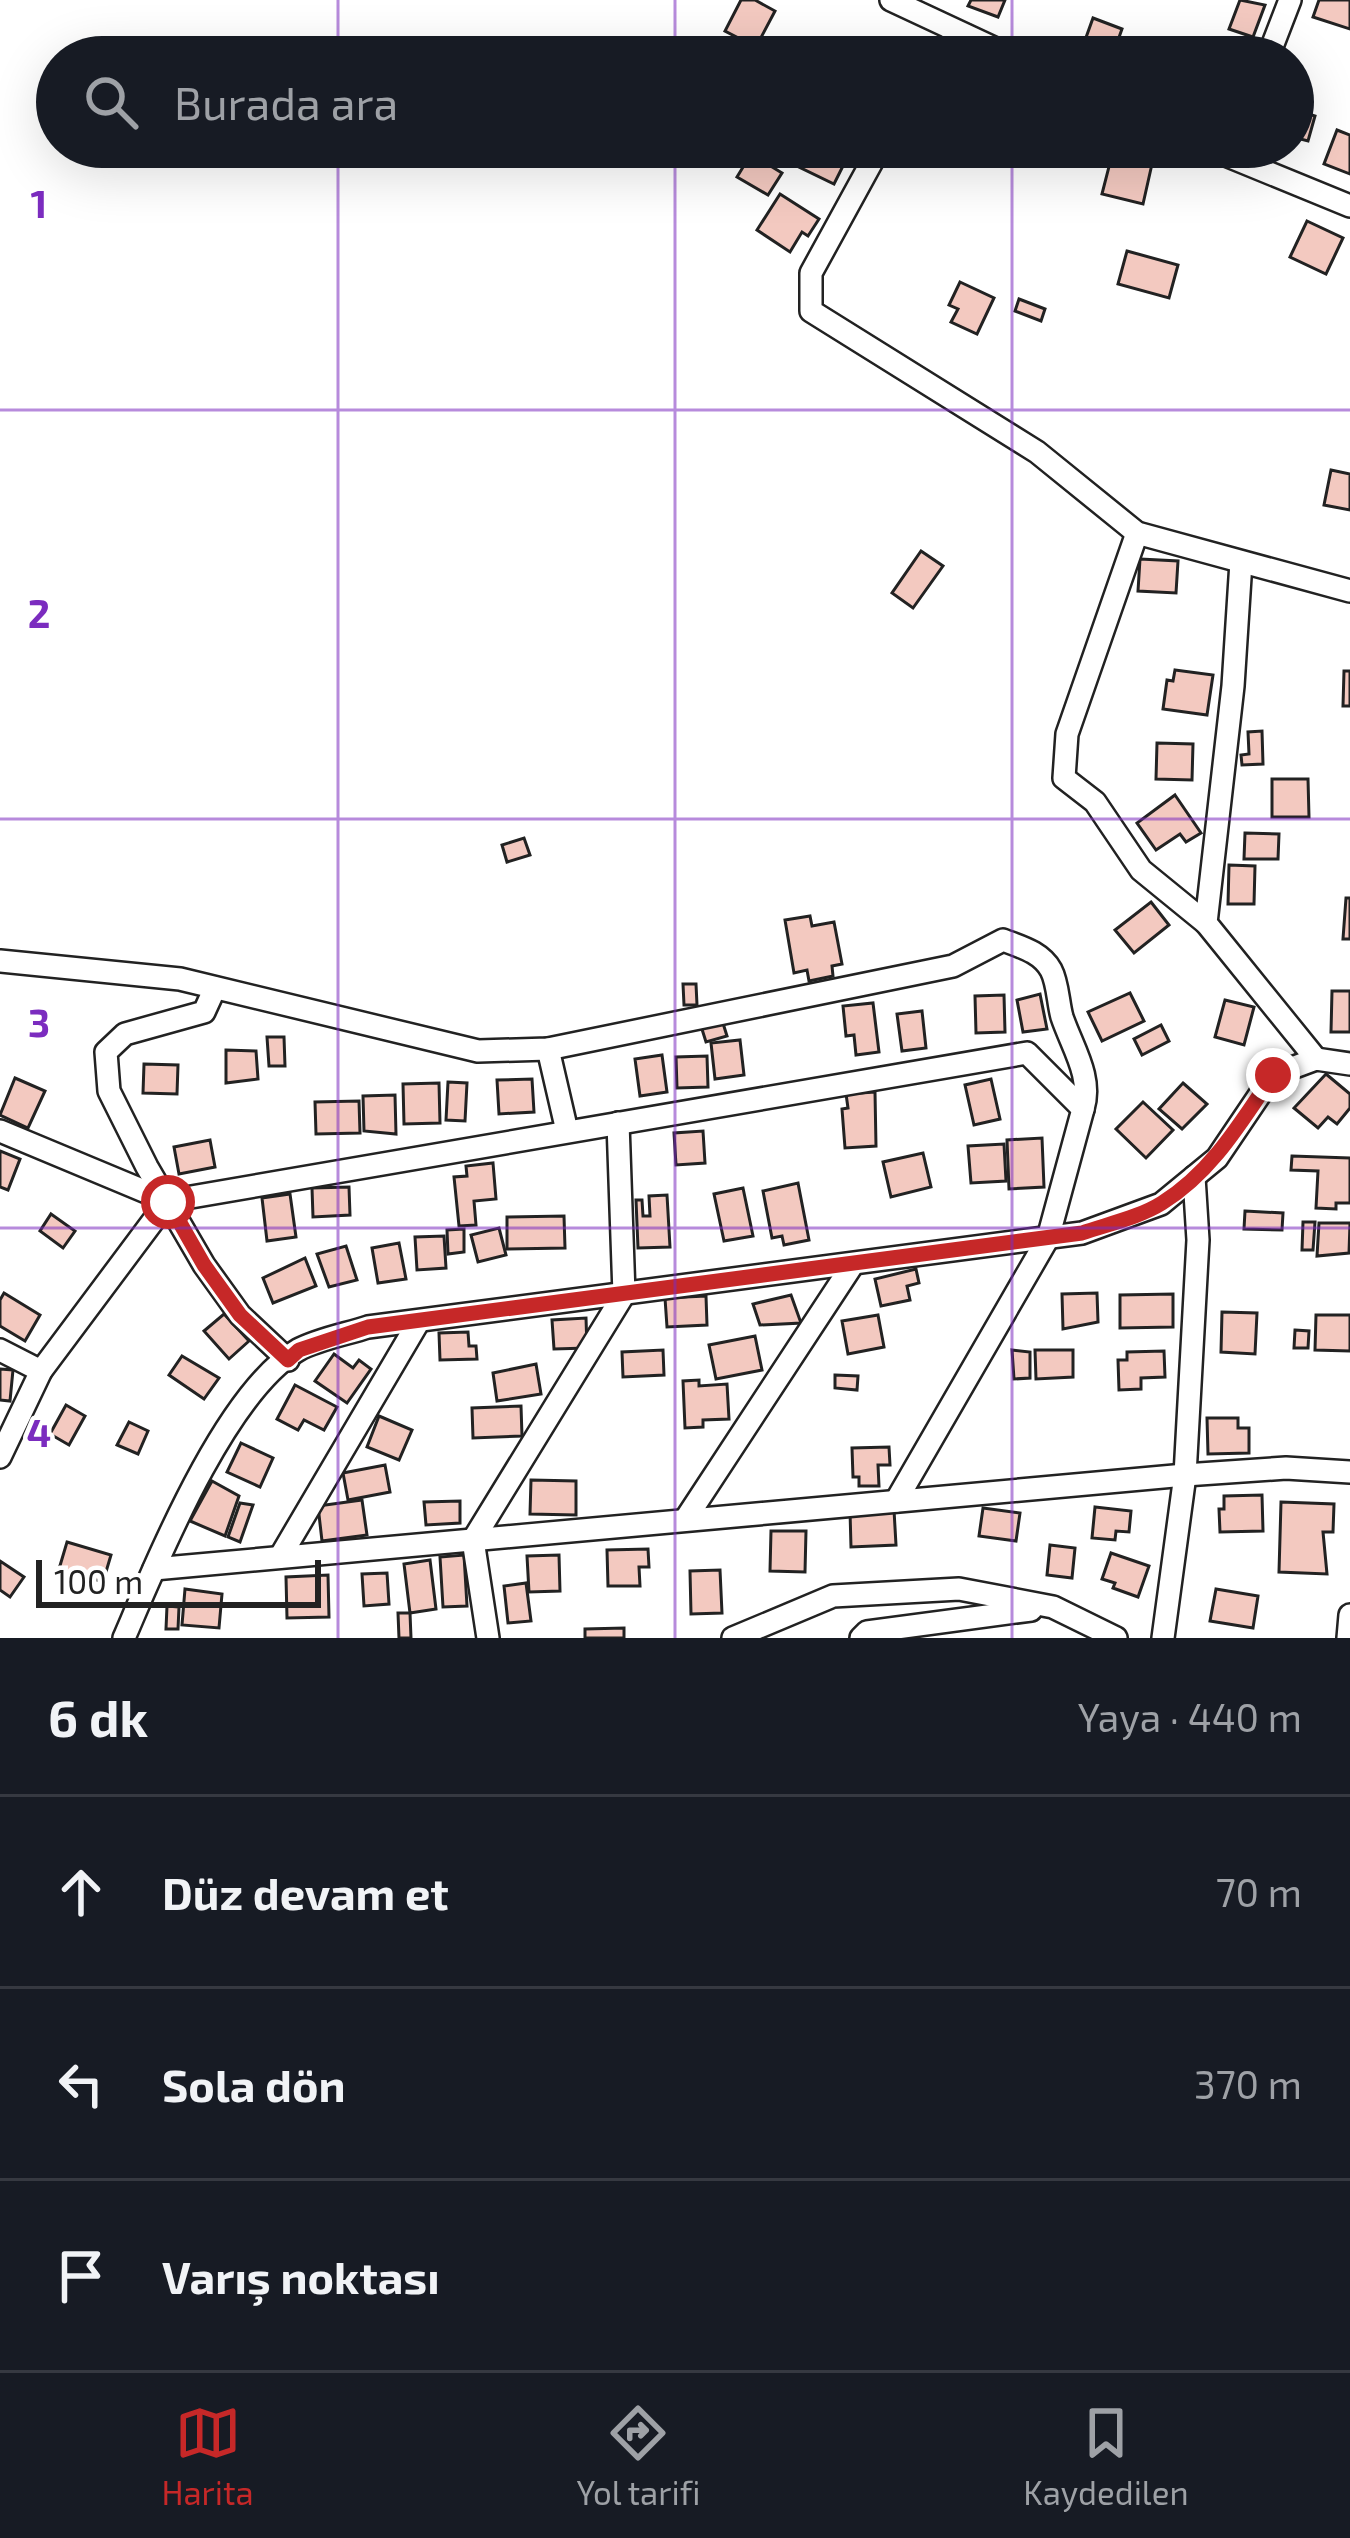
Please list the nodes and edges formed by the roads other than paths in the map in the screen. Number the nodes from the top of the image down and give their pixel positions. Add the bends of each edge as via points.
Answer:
1 (891, 0) edge
2 (1290, 0) edge
3 (965, 34) junction
4 (962, 36) edge
5 (969, 36) edge
6 (1276, 36) edge
7 (869, 168) edge
8 (1265, 168) edge
9 (1350, 206) edge
10 (1137, 533) junction
11 (1241, 562) junction
12 (1350, 591) edge
13 (1206, 923) junction
14 (0, 961) edge
15 (215, 988) junction
16 (548, 1049) junction
17 (1316, 1059) junction
18 (1350, 1064) edge
19 (1082, 1108) junction
20 (618, 1123) junction
21 (0, 1131) edge
22 (567, 1131) junction
23 (1194, 1177) junction
24 (168, 1202) junction
25 (1048, 1238) junction
26 (853, 1264) junction
27 (624, 1294) junction
28 (419, 1321) junction
29 (0, 1350) edge
30 (288, 1360) junction
31 (41, 1371) junction
32 (0, 1457) edge
33 (1350, 1472) edge
34 (1185, 1475) junction
35 (896, 1502) junction
36 (685, 1520) junction
37 (473, 1540) junction
38 (280, 1557) junction
39 (154, 1569) junction
40 (1053, 1607) junction
41 (994, 1615) junction
42 (1350, 1615) edge
43 (124, 1638) edge
44 (488, 1638) edge
45 (733, 1638) edge
46 (861, 1638) edge
47 (999, 1638) edge
48 (1115, 1638) edge
49 (1163, 1638) edge
50 (1348, 1638) edge

1 - 3 street
2 - 6 street
3 - 4 street
3 - 5 street
7 - 10 street via 811,274 811,311 1037,452
8 - 9 street
10 - 11 street
10 - 13 street via 1067,734 1064,778 1095,802 1141,870
11 - 12 street
11 - 13 street
13 - 17 street
14 - 15 street
15 - 16 street via 478,1051
15 - 24 street via 204,1012 124,1034 106,1052 109,1090
16 - 19 street via 953,966 1004,940 1032,950 1051,970 1083,1070
16 - 22 street
17 - 18 street
17 - 23 street via 1273,1075
19 - 20 street via 1027,1053
19 - 25 street
20 - 22 street
20 - 27 street
21 - 24 street
22 - 24 street
23 - 25 street via 1161,1204
23 - 34 street
24 - 30 street via 240,1315
24 - 31 street
25 - 26 street
25 - 35 street
26 - 27 street
26 - 36 street
27 - 28 street
27 - 37 street
28 - 30 street via 368,1327
28 - 38 street
29 - 31 street
30 - 39 street via 247,1394
31 - 32 street
33 - 34 street
34 - 35 street
34 - 49 street
35 - 36 street
36 - 37 street
37 - 38 street
37 - 44 street
38 - 39 street
39 - 43 street
40 - 41 street
40 - 45 street via 959,1589 833,1596
40 - 48 street
41 - 46 street
41 - 47 street
42 - 50 street

